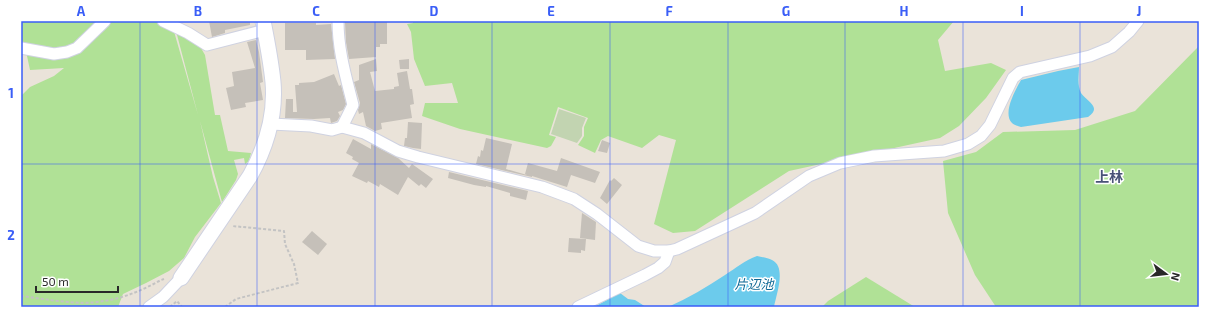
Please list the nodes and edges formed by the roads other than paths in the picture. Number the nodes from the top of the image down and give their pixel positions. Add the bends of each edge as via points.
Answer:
1 (105, 21) edge
2 (163, 21) edge
3 (338, 21) edge
4 (1138, 21) edge
5 (264, 26) edge
6 (21, 48) edge
7 (271, 124) junction
8 (342, 127) junction
9 (669, 251) junction
10 (181, 278) joint
11 (149, 307) edge
12 (578, 307) edge

1 - 6 street via 77,48 67,52 54,54
2 - 5 street via 208,45
3 - 8 street via 341,58 353,105
4 - 9 street via 1112,47 1090,56 1020,72 1013,78 990,125 968,144 944,151 874,156 840,163 809,176 755,213
5 - 7 street via 273,82
7 - 8 street via 332,130
7 - 10 street via 260,160
8 - 9 street via 364,133 398,151 542,187 574,199 638,246 654,251
9 - 12 street via 665,262 645,276
10 - 11 street via 163,298

